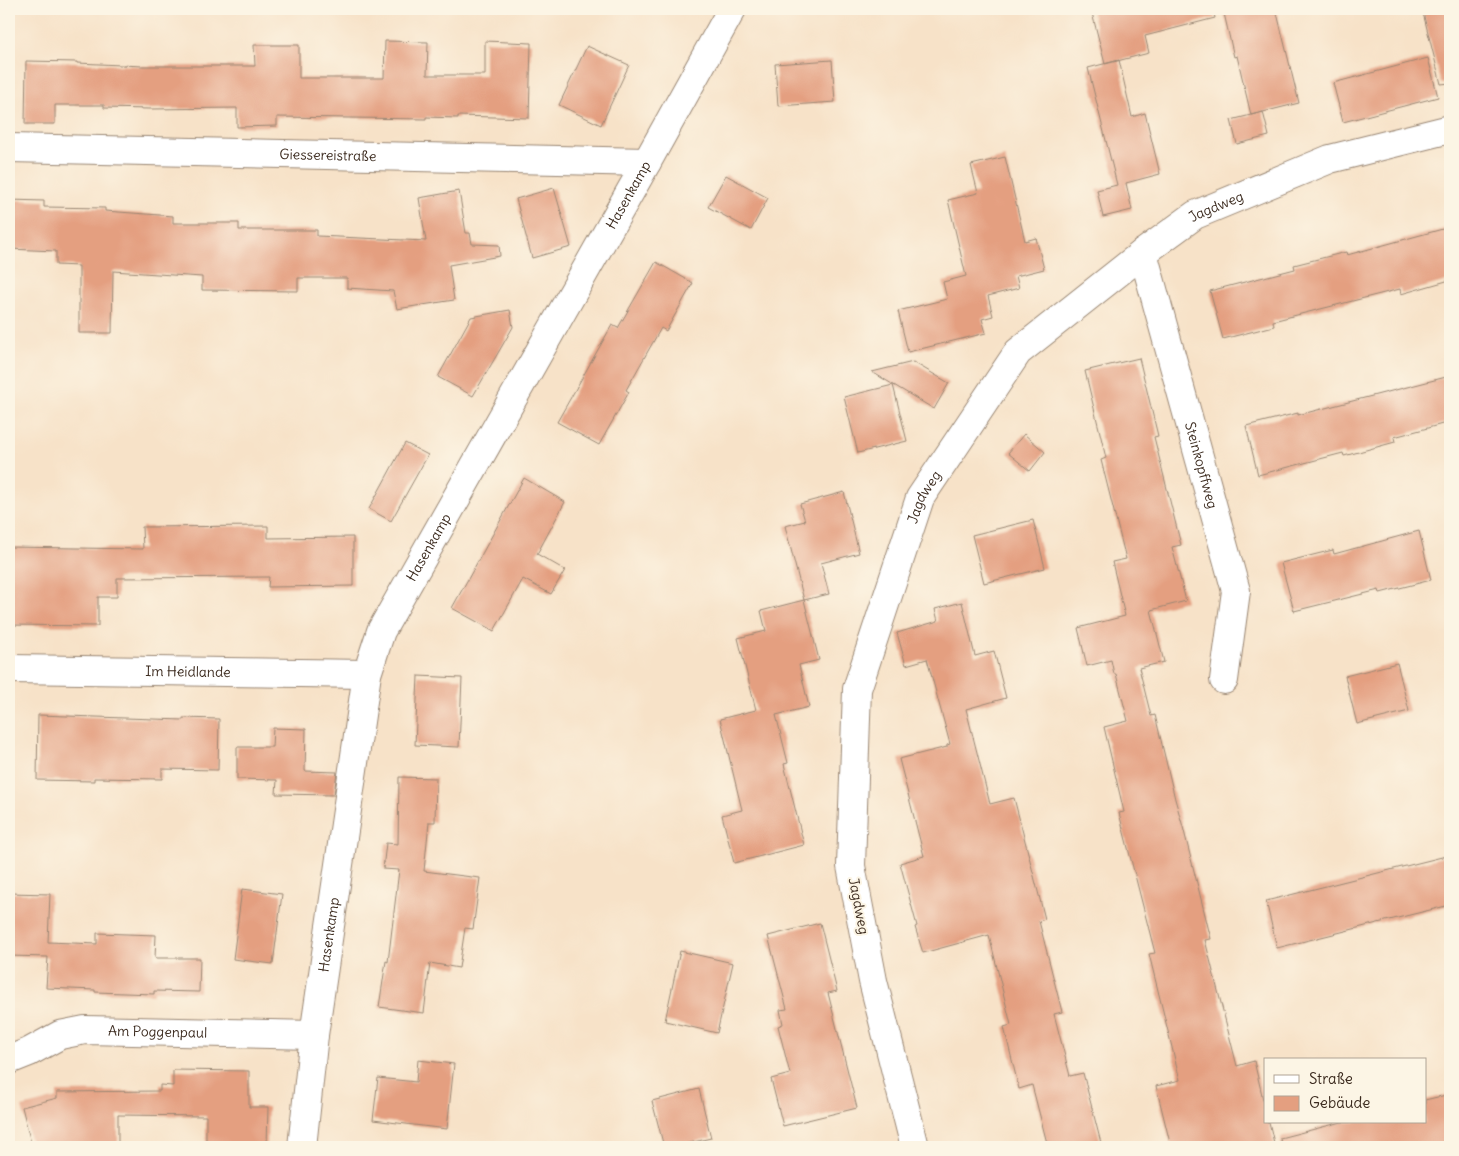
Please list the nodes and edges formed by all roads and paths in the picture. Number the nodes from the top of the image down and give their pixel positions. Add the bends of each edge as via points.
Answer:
1 (732, 9) edge
2 (1450, 129) edge
3 (9, 148) edge
4 (647, 162) junction
5 (1144, 253) junction
6 (9, 669) edge
7 (366, 674) junction
8 (1224, 680) dead end
9 (314, 1035) junction
10 (9, 1060) edge
11 (302, 1147) edge
12 (914, 1147) edge

1 - 4 street, Hasenkamp
2 - 5 street, Jagdweg via 1330,159 1195,215
3 - 4 street, Giessereistraße
4 - 7 street, Hasenkamp via 381,631
5 - 8 street, Steinkopffweg via 1236,591
5 - 12 street, Jagdweg via 1018,352 920,498 857,689 851,866 873,981
6 - 7 street, Im Heidlande
7 - 9 street, Hasenkamp
9 - 10 street, Am Poggenpaul via 86,1030 60,1035
9 - 11 street, Hasenkamp

